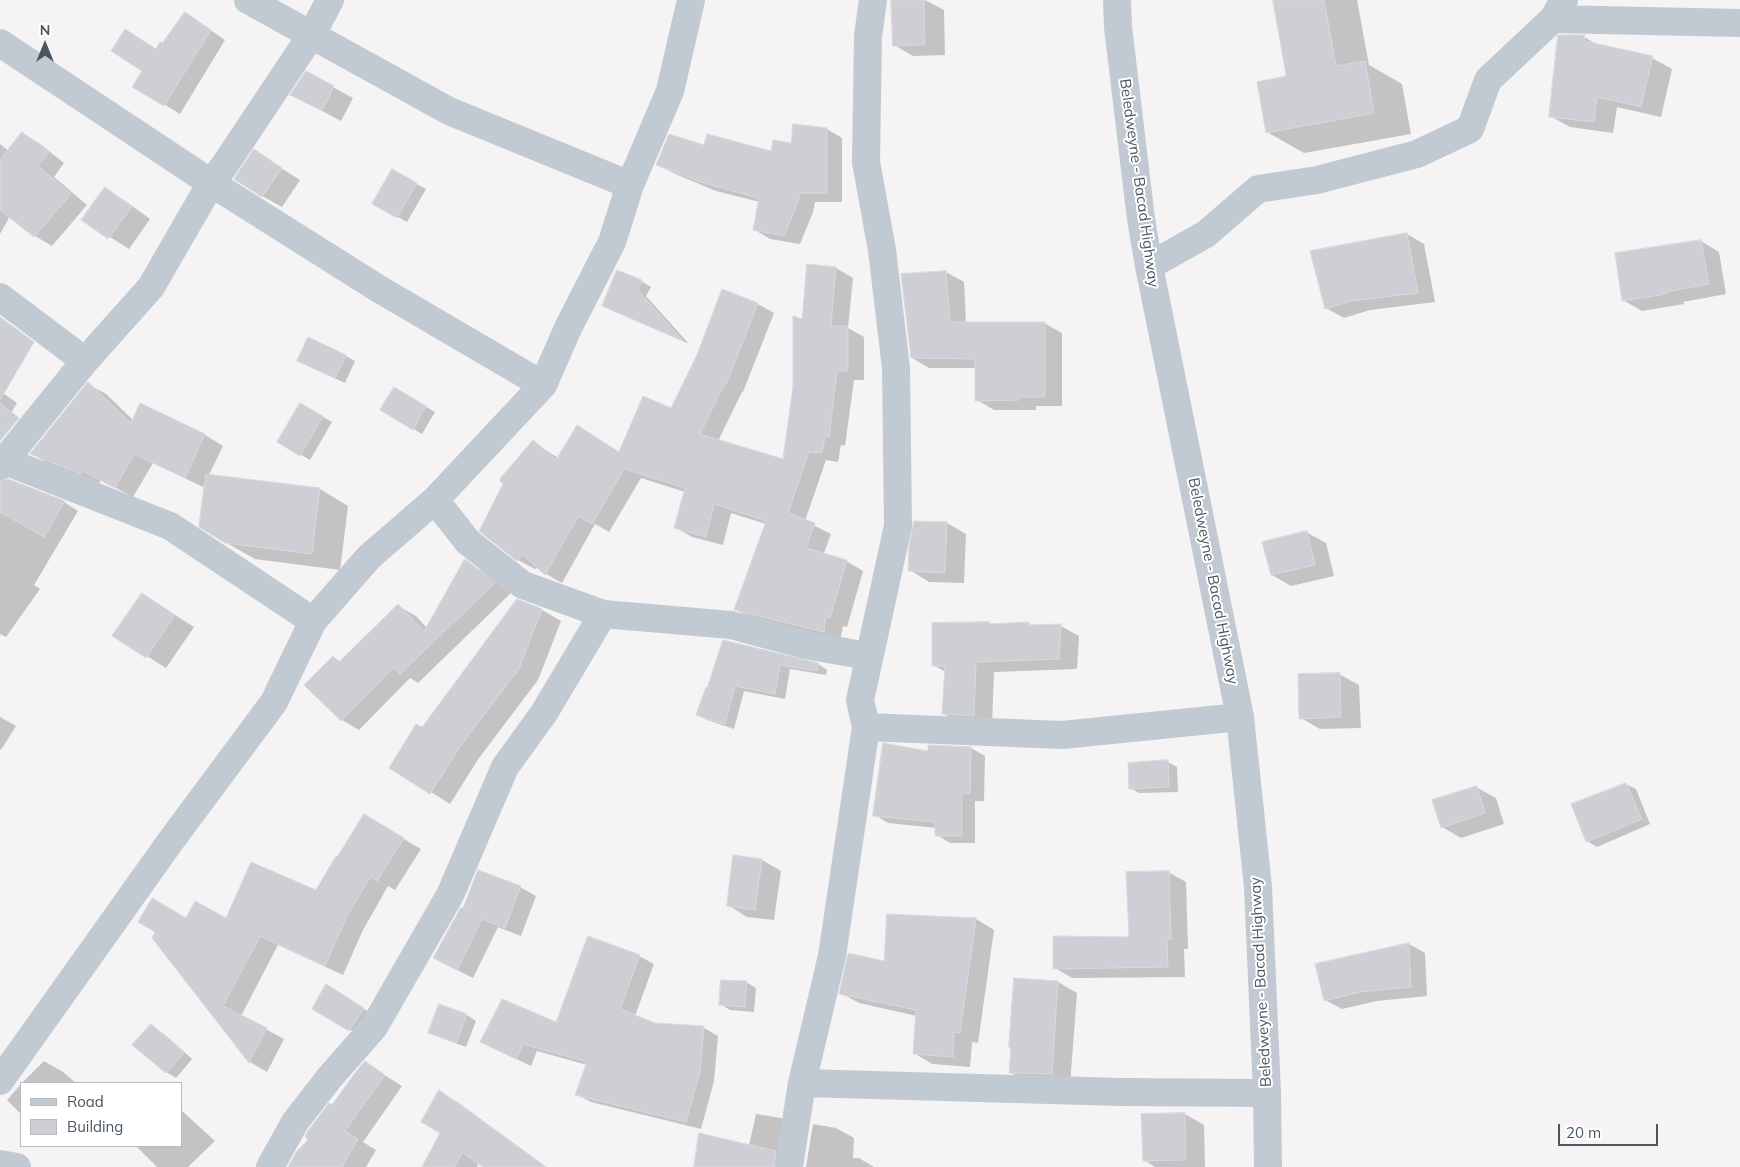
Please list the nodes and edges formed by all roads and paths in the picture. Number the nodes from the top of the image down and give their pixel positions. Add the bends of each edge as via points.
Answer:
1 (248, 0) edge
2 (330, 0) edge
3 (691, 0) edge
4 (873, 0) edge
5 (1117, 0) edge
6 (1559, 10) edge
7 (1740, 23) edge
8 (312, 34) junction
9 (0, 43) edge
10 (211, 183) junction
11 (630, 184) junction
12 (1149, 266) junction
13 (0, 297) edge
14 (85, 361) junction
15 (543, 385) junction
16 (3, 464) edge
17 (435, 500) junction
18 (602, 614) junction
19 (313, 621) junction
20 (868, 656) junction
21 (1240, 717) junction
22 (866, 727) junction
23 (0, 1081) edge
24 (802, 1083) junction
25 (1267, 1093) junction
26 (0, 1164) edge
27 (17, 1167) edge
28 (270, 1167) edge
29 (789, 1167) edge
30 (1268, 1167) edge

1 - 8 street
2 - 8 street
3 - 11 street via 670,91
4 - 20 street via 868,36 866,162 882,250 896,368 898,526
5 - 12 street, Beledweyne - Bacad Highway
6 - 7 street
6 - 12 street via 1488,80 1470,129 1417,154 1317,180 1258,190 1206,234
8 - 10 street
8 - 11 street via 448,111
9 - 10 street
10 - 14 street via 151,287
10 - 15 street via 379,289
11 - 15 street via 612,242
12 - 21 street, Beledweyne - Bacad Highway
13 - 14 street
14 - 16 street
15 - 17 street
16 - 19 street via 170,526
17 - 18 street via 468,542 523,585
17 - 19 street via 369,557
18 - 20 street via 731,625 805,645
18 - 28 street via 544,714 505,767 450,895 374,1027 295,1122
19 - 23 street via 274,702
20 - 22 street via 860,700
21 - 22 street via 1062,735
21 - 25 street, Beledweyne - Bacad Highway via 1258,887
22 - 24 street via 832,956
24 - 25 street
24 - 29 street
25 - 30 street, Beledweyne - Bacad Highway
26 - 27 street

